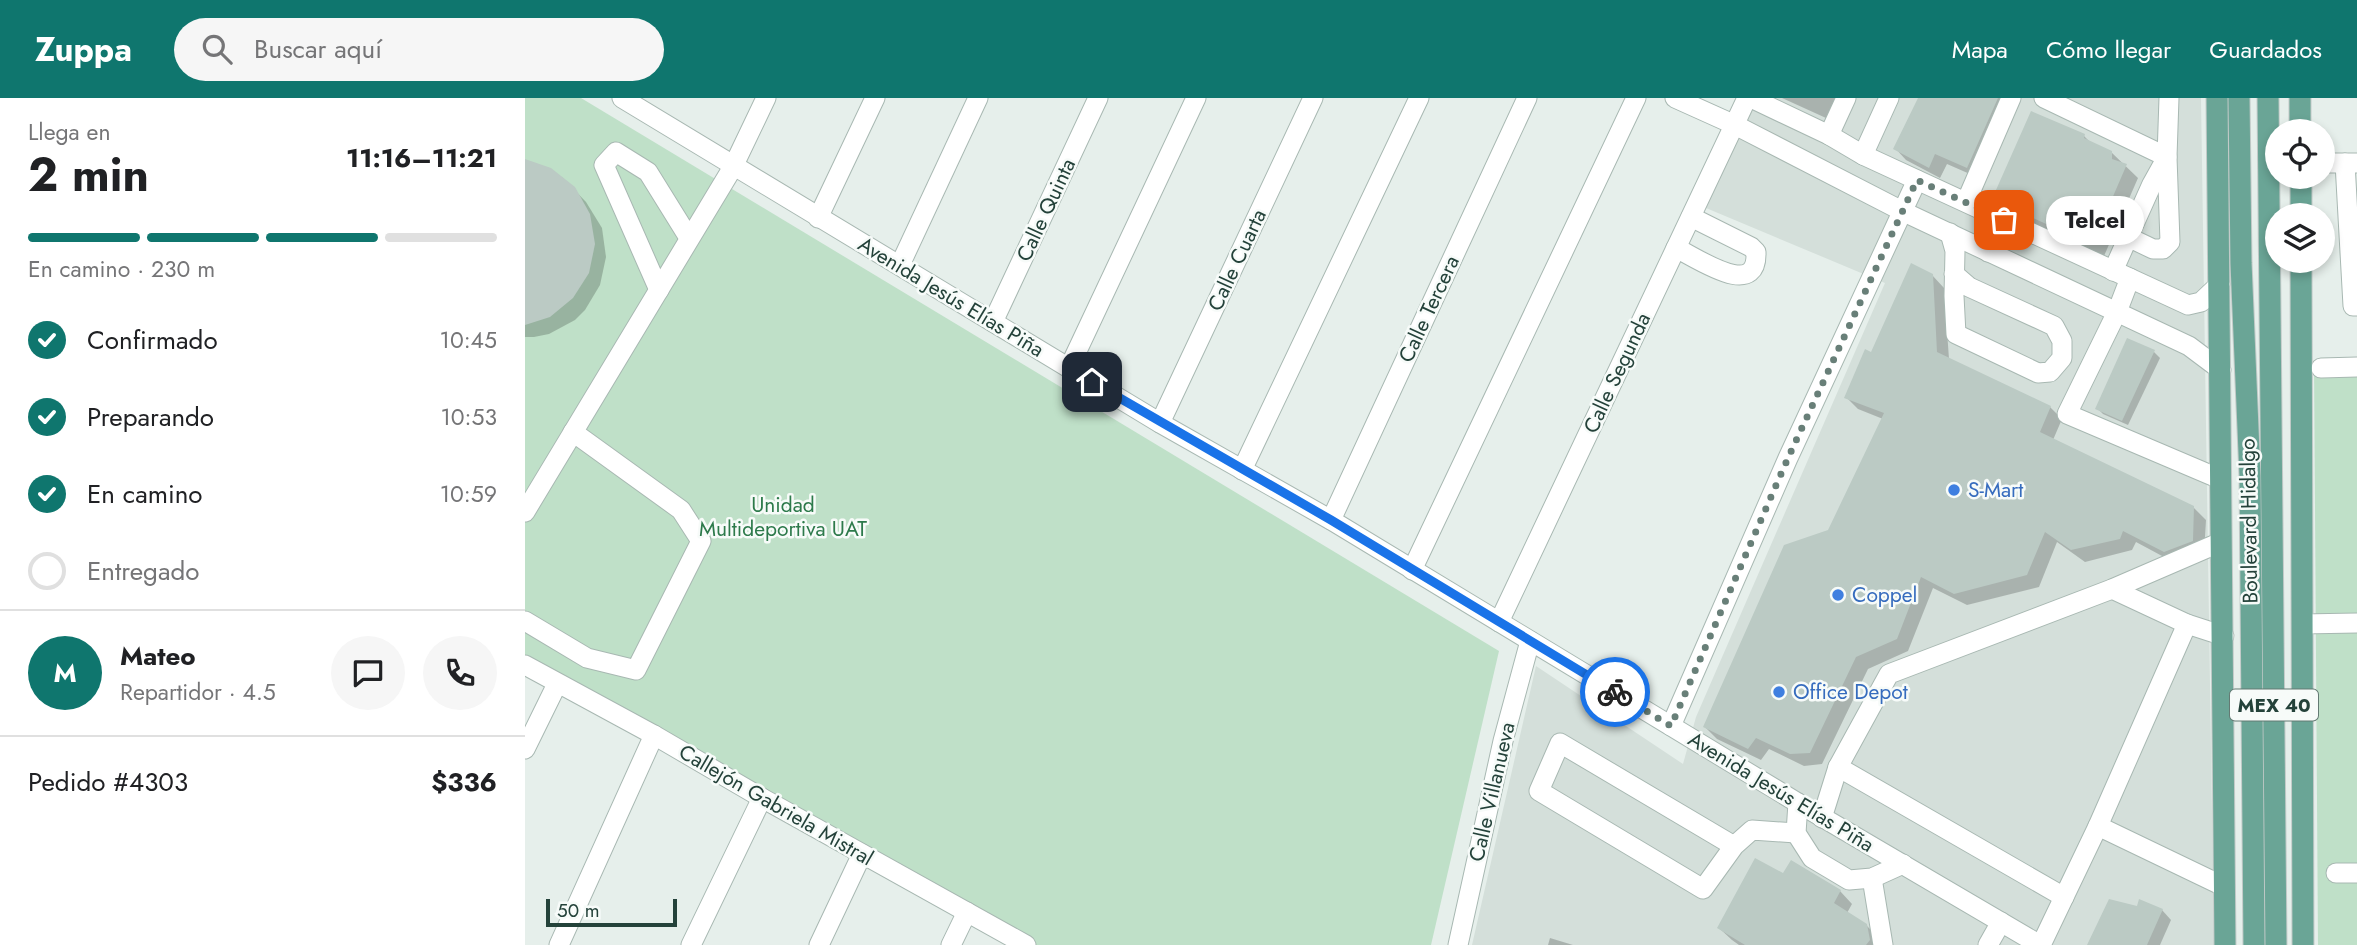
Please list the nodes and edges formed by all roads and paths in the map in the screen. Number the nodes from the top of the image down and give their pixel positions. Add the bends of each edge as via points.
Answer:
1 (622, 98) edge
2 (766, 98) edge
3 (876, 98) edge
4 (978, 98) edge
5 (1098, 98) edge
6 (1196, 98) edge
7 (1313, 98) edge
8 (1419, 98) edge
9 (1527, 98) edge
10 (1636, 98) edge
11 (1675, 98) edge
12 (1749, 98) edge
13 (1846, 98) edge
14 (1889, 98) edge
15 (2011, 98) edge
16 (2044, 98) edge
17 (2169, 98) edge
18 (2217, 98) edge
19 (2239, 98) edge
20 (2300, 98) edge
21 (2268, 99) edge
22 (653, 106) edge
23 (2300, 119) edge
24 (1735, 125) junction
25 (1829, 135) junction
26 (1863, 155) junction
27 (2167, 157) junction
28 (2351, 163) edge
29 (733, 167) junction
30 (1917, 180) junction
31 (2352, 197) edge
32 (1966, 202) junction
33 (1904, 212) junction
34 (1691, 217) junction
35 (818, 218) junction
36 (2004, 220) junction
37 (1950, 233) junction
38 (2128, 237) junction
39 (689, 238) junction
40 (1677, 248) junction
41 (1988, 251) junction
42 (900, 265) junction
43 (2301, 273) edge
44 (1955, 274) junction
45 (2122, 275) junction
46 (2220, 284) junction
47 (659, 290) junction
48 (2357, 306) edge
49 (2116, 312) junction
50 (993, 322) junction
51 (2357, 367) edge
52 (1069, 368) junction
53 (2321, 368) dead end
54 (2221, 370) junction
55 (1160, 423) junction
56 (573, 432) junction
57 (1242, 470) junction
58 (2220, 479) junction
59 (525, 512) edge
60 (1331, 520) junction
61 (2221, 542) junction
62 (1412, 570) junction
63 (2112, 589) junction
64 (525, 621) edge
65 (1499, 622) junction
66 (2357, 623) edge
67 (2302, 624) junction
68 (2187, 625) junction
69 (2224, 636) junction
70 (1530, 641) junction
71 (525, 666) edge
72 (557, 684) junction
73 (1671, 726) junction
74 (655, 736) junction
75 (525, 749) edge
76 (1838, 767) junction
77 (762, 798) junction
78 (1798, 803) junction
79 (1822, 818) junction
80 (2098, 826) junction
81 (1796, 833) junction
82 (1734, 846) junction
83 (862, 854) junction
84 (1903, 864) junction
85 (2336, 873) dead end
86 (2357, 873) edge
87 (1872, 877) junction
88 (2225, 887) junction
89 (2064, 897) junction
90 (967, 912) junction
91 (2001, 922) junction
92 (559, 945) edge
93 (691, 945) edge
94 (820, 945) edge
95 (951, 945) edge
96 (1026, 945) edge
97 (1458, 945) edge
98 (1883, 945) edge
99 (1988, 945) edge
100 (2040, 945) edge
101 (2225, 945) edge
102 (2254, 945) edge
103 (2276, 945) edge
104 (2303, 945) edge

1 - 22 street, Avenida Jesús Elías Piña
2 - 29 street
3 - 35 street
4 - 42 street
5 - 50 street, Calle Quinta
6 - 52 street
7 - 55 street, Calle Cuarta
8 - 57 street
9 - 60 street, Calle Tercera
10 - 62 street
11 - 24 street
12 - 24 street, Calle Segunda
12 - 25 street
13 - 25 street
14 - 26 street
15 - 32 street
16 - 27 street
17 - 27 street
18 - 46 main road, Boulevard Hidalgo
19 - 102 main road, Boulevard Hidalgo / MEX 40 via 2250,476
20 - 23 main road
21 - 103 main road, Boulevard Hidalgo / MEX 40
22 - 29 street, Avenida Jesús Elías Piña
24 - 33 street
24 - 34 street, Calle Segunda
25 - 26 street
26 - 30 street
27 - 38 street
27 - 38 street via 2171,242 2163,249 2153,249
28 - 31 street
29 - 35 street, Avenida Jesús Elías Piña
29 - 39 street
30 - 32 street
30 - 33 street
31 - 48 street via 2353,306
32 - 36 street
33 - 37 street
33 - 73 street via 1788,458
34 - 40 street, Calle Segunda
34 - 40 street via 1751,247 1756,261 1741,278
35 - 42 street, Avenida Jesús Elías Piña
36 - 41 street
36 - 45 street
37 - 41 street
37 - 44 street
38 - 45 street
39 - 47 street
39 - 47 street via 648,172 616,152 604,165
40 - 65 street, Calle Segunda
41 - 49 street
42 - 50 street, Avenida Jesús Elías Piña
43 - 67 main road
44 - 44 street via 1969,287 2054,326 2063,341 2062,358 2050,372 2038,373 1956,334
45 - 46 street via 2188,305 2201,302
45 - 49 street
46 - 54 main road, Boulevard Hidalgo
47 - 56 street
49 - 54 street via 2189,346
49 - 58 street via 2067,414
50 - 52 street, Avenida Jesús Elías Piña
51 - 53 street
52 - 55 street, Avenida Jesús Elías Piña
54 - 58 main road, Boulevard Hidalgo
55 - 57 street, Avenida Jesús Elías Piña
56 - 59 street
56 - 64 street via 681,510 701,541 636,670 587,658
57 - 60 street, Avenida Jesús Elías Piña
58 - 61 main road, Boulevard Hidalgo
60 - 62 street, Avenida Jesús Elías Piña
61 - 63 street
61 - 69 main road, Boulevard Hidalgo
62 - 65 street, Avenida Jesús Elías Piña
63 - 68 street
63 - 76 street via 1889,674
65 - 70 street, Avenida Jesús Elías Piña
66 - 67 street
67 - 104 main road
68 - 69 street
68 - 80 street
69 - 88 main road, Boulevard Hidalgo
70 - 73 street, Avenida Jesús Elías Piña
70 - 97 street, Calle Villanueva
71 - 72 street, Callejón Gabriela Mistral
72 - 74 street, Callejón Gabriela Mistral
72 - 75 street
73 - 78 street, Avenida Jesús Elías Piña
74 - 77 street, Callejón Gabriela Mistral
74 - 92 street
76 - 79 street
76 - 89 street
77 - 83 street, Callejón Gabriela Mistral
77 - 93 street
78 - 79 street, Avenida Jesús Elías Piña
78 - 81 street
79 - 84 street, Avenida Jesús Elías Piña
80 - 88 street
80 - 89 street
81 - 82 street via 1752,830
81 - 87 street via 1812,858 1849,880
82 - 82 street via 1560,743 1538,791 1703,889
83 - 90 street, Callejón Gabriela Mistral
83 - 94 street
84 - 87 street
84 - 91 street, Avenida Jesús Elías Piña
85 - 86 street
87 - 98 street
88 - 101 main road, Boulevard Hidalgo
89 - 100 street
90 - 95 street
90 - 96 street, Callejón Gabriela Mistral
91 - 99 street
91 - 100 street, Avenida Jesús Elías Piña

